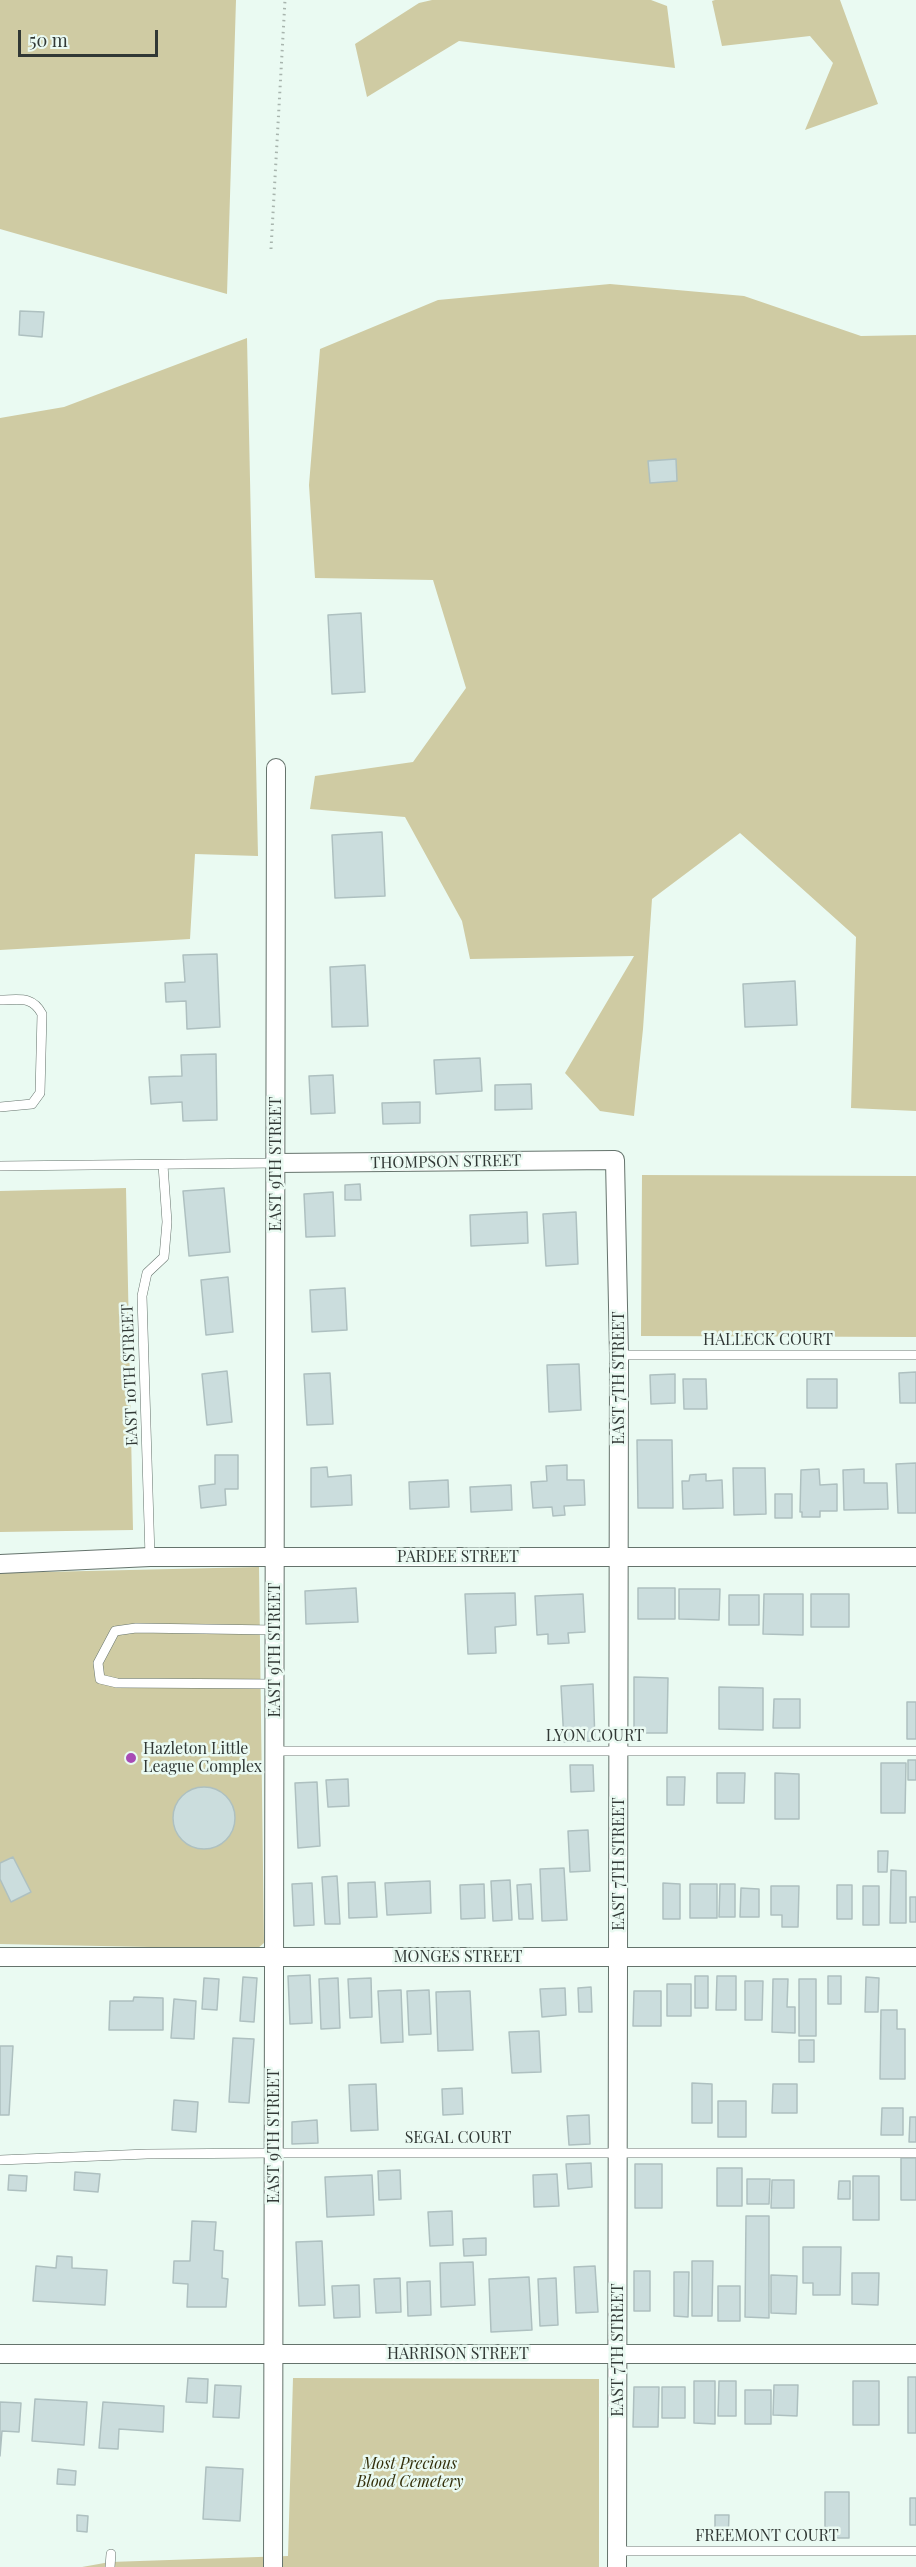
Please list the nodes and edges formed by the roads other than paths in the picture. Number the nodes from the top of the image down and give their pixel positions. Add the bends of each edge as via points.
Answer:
1 (276, 768) dead end
2 (0, 1000) edge
3 (0, 1107) edge
4 (615, 1160) joint
5 (276, 1163) junction
6 (163, 1165) junction
7 (0, 1166) edge
8 (619, 1355) junction
9 (916, 1355) edge
10 (150, 1557) junction
11 (275, 1557) junction
12 (619, 1557) junction
13 (916, 1557) edge
14 (0, 1564) edge
15 (275, 1630) junction
16 (275, 1684) junction
17 (275, 1751) junction
18 (619, 1751) junction
19 (916, 1751) edge
20 (0, 1957) edge
21 (274, 1957) junction
22 (618, 1957) junction
23 (916, 1957) edge
24 (274, 2153) junction
25 (618, 2153) junction
26 (916, 2153) edge
27 (0, 2160) edge
28 (0, 2354) edge
29 (274, 2354) junction
30 (618, 2354) junction
31 (916, 2354) edge
32 (916, 2551) edge
33 (111, 2554) dead end
34 (617, 2559) edge
35 (110, 2567) edge
36 (273, 2567) edge

1 - 5 street, EAST 9TH STREET
2 - 3 lane via 26,1000 37,1004 42,1014 40,1093 32,1104
4 - 5 street, THOMPSON STREET
4 - 8 street, EAST 7TH STREET
5 - 6 lane
5 - 11 street, EAST 9TH STREET
6 - 7 lane
6 - 10 lane, EAST 10TH STREET via 164,1257 147,1273 142,1296
8 - 9 lane, HALLECK COURT
8 - 12 street, EAST 7TH STREET
10 - 11 street, PARDEE STREET
10 - 14 street, PARDEE STREET
11 - 12 street, PARDEE STREET
11 - 15 street, EAST 9TH STREET
12 - 13 street, PARDEE STREET
12 - 18 street, EAST 7TH STREET
15 - 16 street, EAST 9TH STREET
15 - 16 lane via 115,1631 98,1663 100,1679 117,1683
16 - 17 street, EAST 9TH STREET
17 - 18 lane, LYON COURT
17 - 21 street, EAST 9TH STREET
18 - 19 lane, LYON COURT
18 - 22 street, EAST 7TH STREET
20 - 21 street, MONGES STREET
21 - 22 street, MONGES STREET
21 - 24 street, EAST 9TH STREET
22 - 23 street, MONGES STREET
22 - 25 street, EAST 7TH STREET
24 - 25 lane, SEGAL COURT
24 - 27 lane, SEGAL COURT
24 - 29 street, EAST 9TH STREET
25 - 26 lane, SEGAL COURT
25 - 30 street, EAST 7TH STREET
28 - 29 street, HARRISON STREET
29 - 30 street, HARRISON STREET
29 - 36 street, EAST 9TH STREET
30 - 31 street, HARRISON STREET
30 - 34 street, EAST 7TH STREET
32 - 34 lane, FREEMONT COURT
33 - 35 lane

